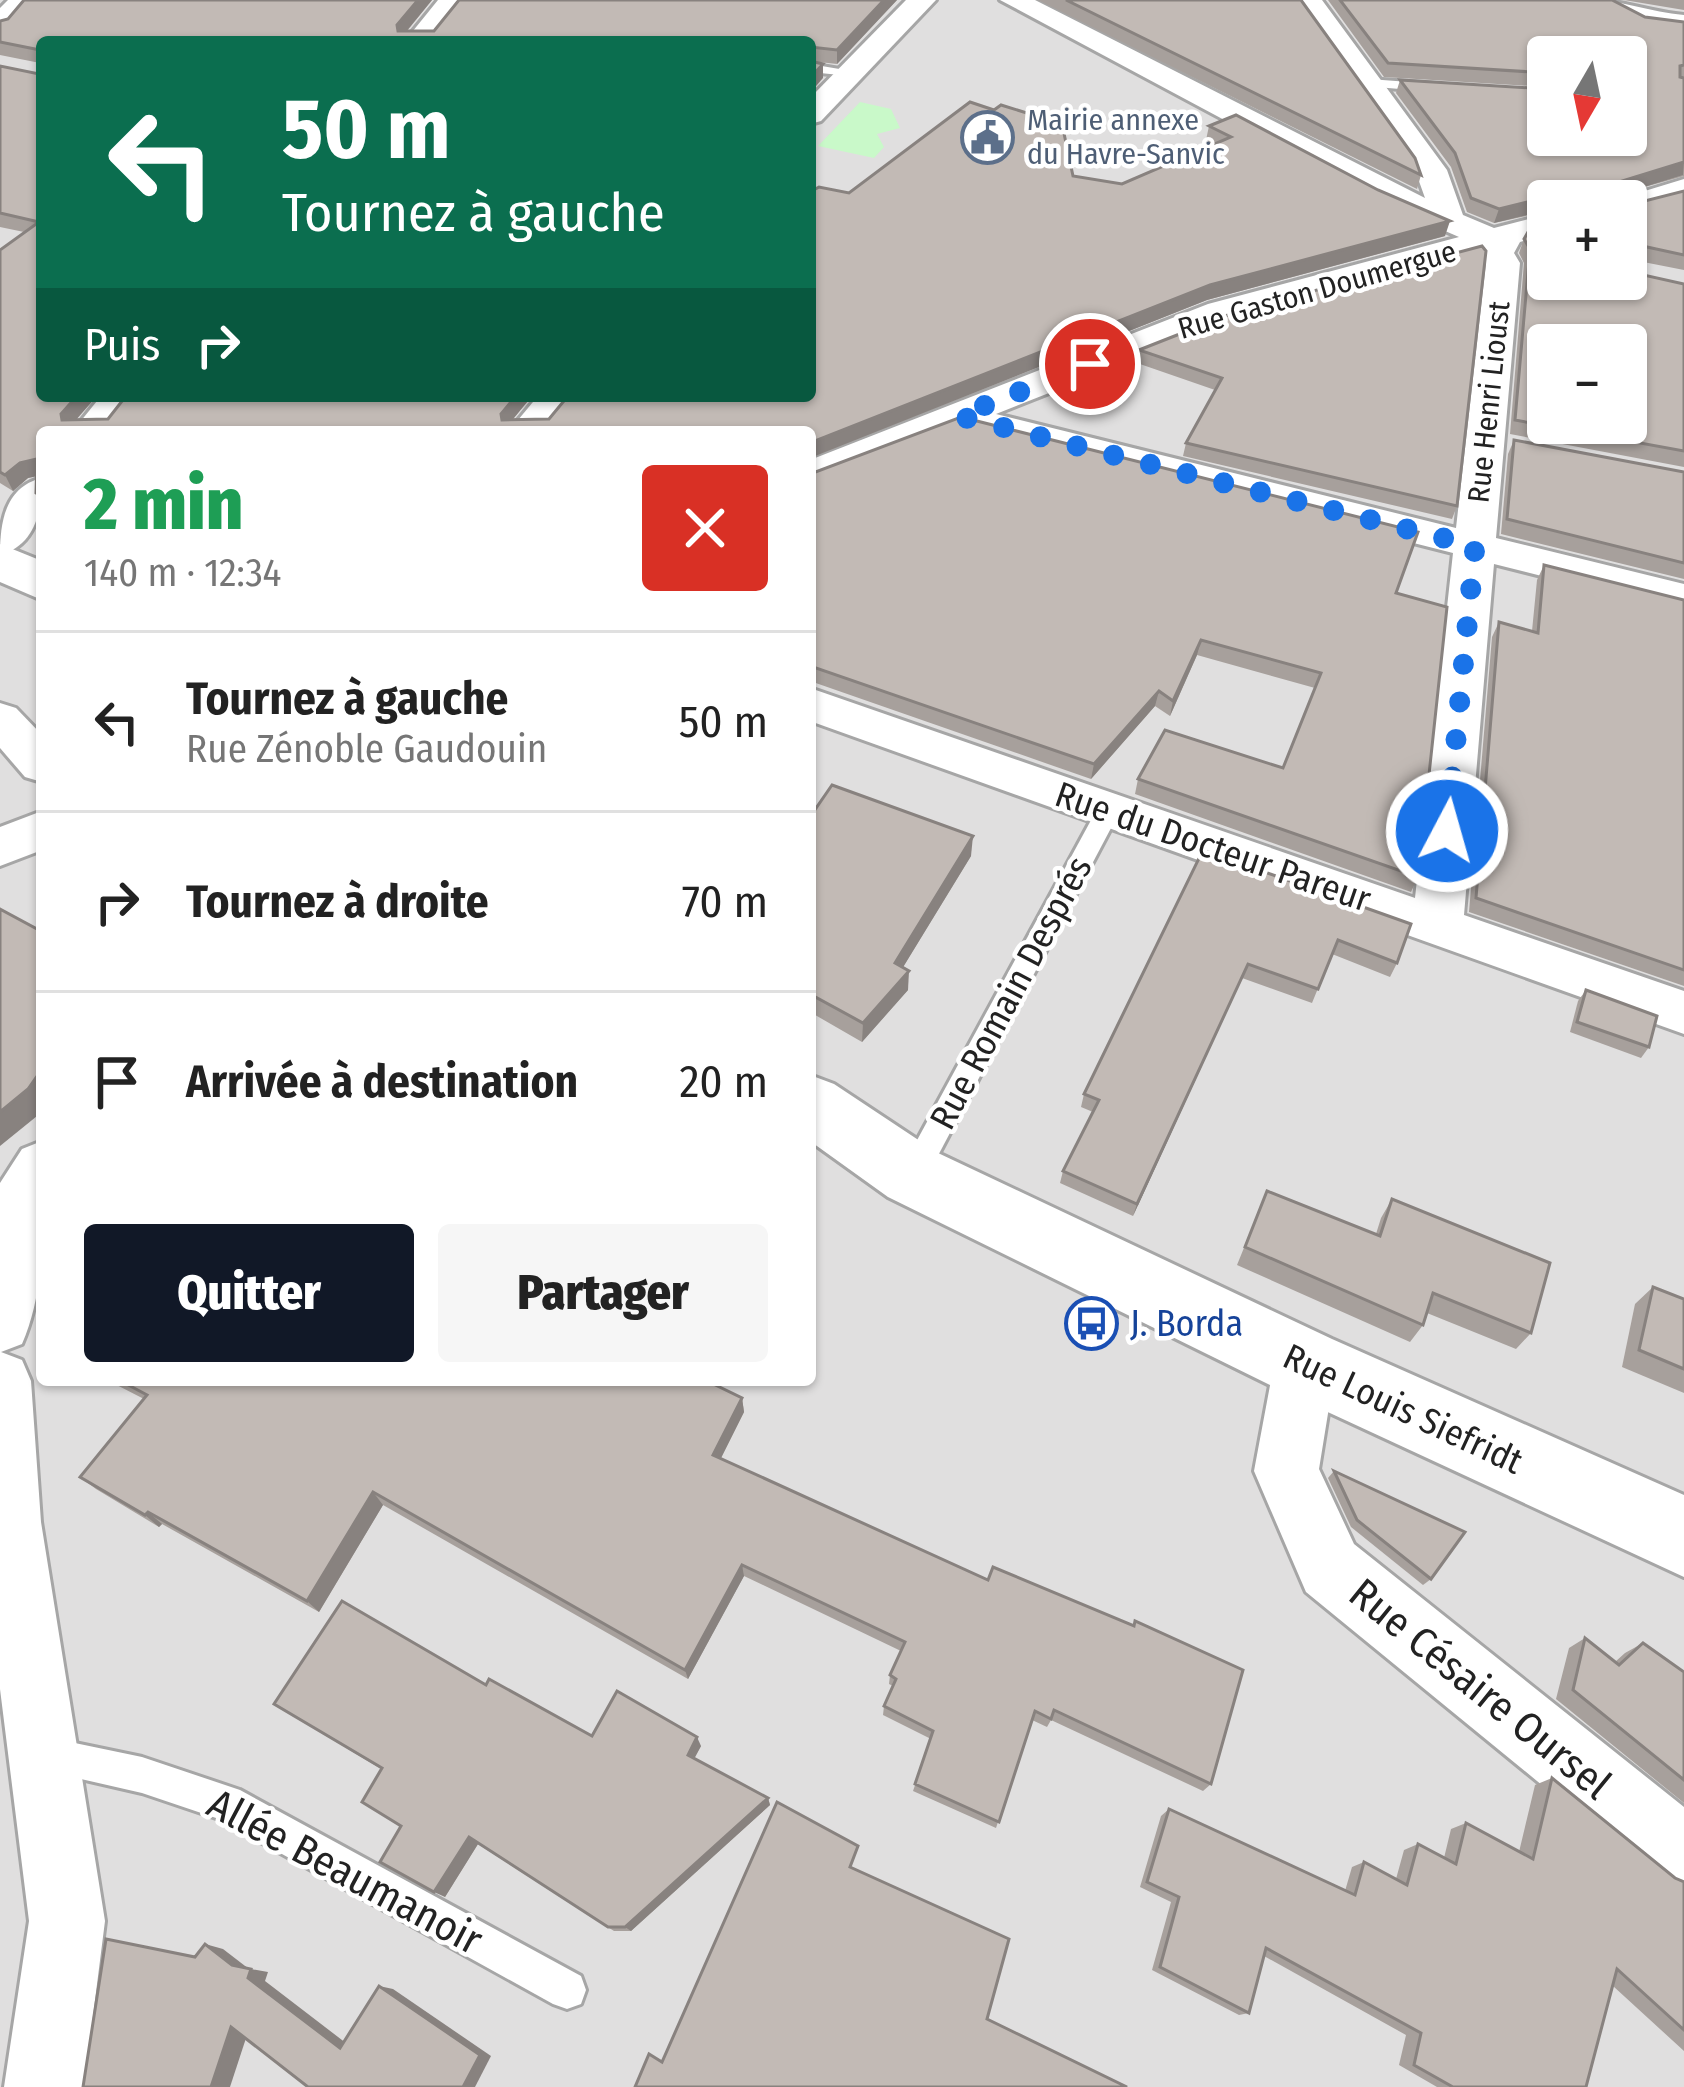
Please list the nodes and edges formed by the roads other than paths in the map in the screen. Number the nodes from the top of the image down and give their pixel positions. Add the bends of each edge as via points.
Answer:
1 (23, 0) edge
2 (452, 0) edge
3 (922, 0) edge
4 (1014, 0) edge
5 (1308, 0) edge
6 (1604, 0) edge
7 (1684, 22) edge
8 (0, 24) edge
9 (423, 36) edge
10 (816, 69) edge
11 (850, 72) junction
12 (1369, 83) junction
13 (1458, 89) edge
14 (816, 109) edge
15 (1684, 189) edge
16 (1647, 199) edge
17 (1448, 218) junction
18 (1527, 230) edge
19 (1489, 240) junction
20 (1527, 251) edge
21 (116, 402) edge
22 (553, 402) edge
23 (958, 416) junction
24 (96, 426) edge
25 (531, 426) edge
26 (816, 472) edge
27 (36, 497) edge
28 (0, 542) edge
29 (1475, 546) junction
30 (0, 560) edge
31 (36, 580) edge
32 (1684, 598) edge
33 (816, 706) edge
34 (0, 719) edge
35 (36, 759) edge
36 (1108, 812) junction
37 (36, 832) edge
38 (0, 848) edge
39 (1437, 926) junction
40 (1684, 1013) edge
41 (816, 1108) edge
42 (913, 1175) junction
43 (22, 1190) edge
44 (0, 1324) edge
45 (1305, 1364) junction
46 (0, 1382) edge
47 (1684, 1536) edge
48 (46, 1755) junction
49 (1684, 1854) edge
50 (567, 1990) dead end
51 (44, 2087) edge

1 - 8 street
2 - 9 street
3 - 11 street
4 - 17 street
5 - 12 street
6 - 7 street via 1650,20
10 - 11 lane
11 - 14 street
12 - 13 lane
12 - 17 street via 1431,170
15 - 16 street
17 - 19 street
18 - 19 street, Rue Gaston Doumergue
19 - 20 street
19 - 23 street, Rue Gaston Doumergue via 1221,312
19 - 29 street, Rue Henri Lioust via 1503,263 1496,442
21 - 24 street
22 - 25 street
23 - 26 street, Rue Gaston Doumergue
23 - 29 street
27 - 28 street
29 - 32 street
29 - 39 street, Rue Henri Lioust
30 - 31 street
33 - 36 street, Rue du Docteur Pareur
34 - 35 street
36 - 39 street, Rue du Docteur Pareur
36 - 42 lane, Rue Romain Després
37 - 38 street
39 - 40 street, Rue du Docteur Pareur
41 - 42 street, Rue Louis Siefridt
42 - 45 street, Rue Louis Siefridt
43 - 44 street
45 - 47 street, Rue Louis Siefridt
45 - 49 street, Rue Césaire Oursel via 1286,1471 1330,1568
46 - 48 street via 8,1522
48 - 50 lane, Allée Beaumanoir via 227,1803
48 - 51 street via 67,1921

